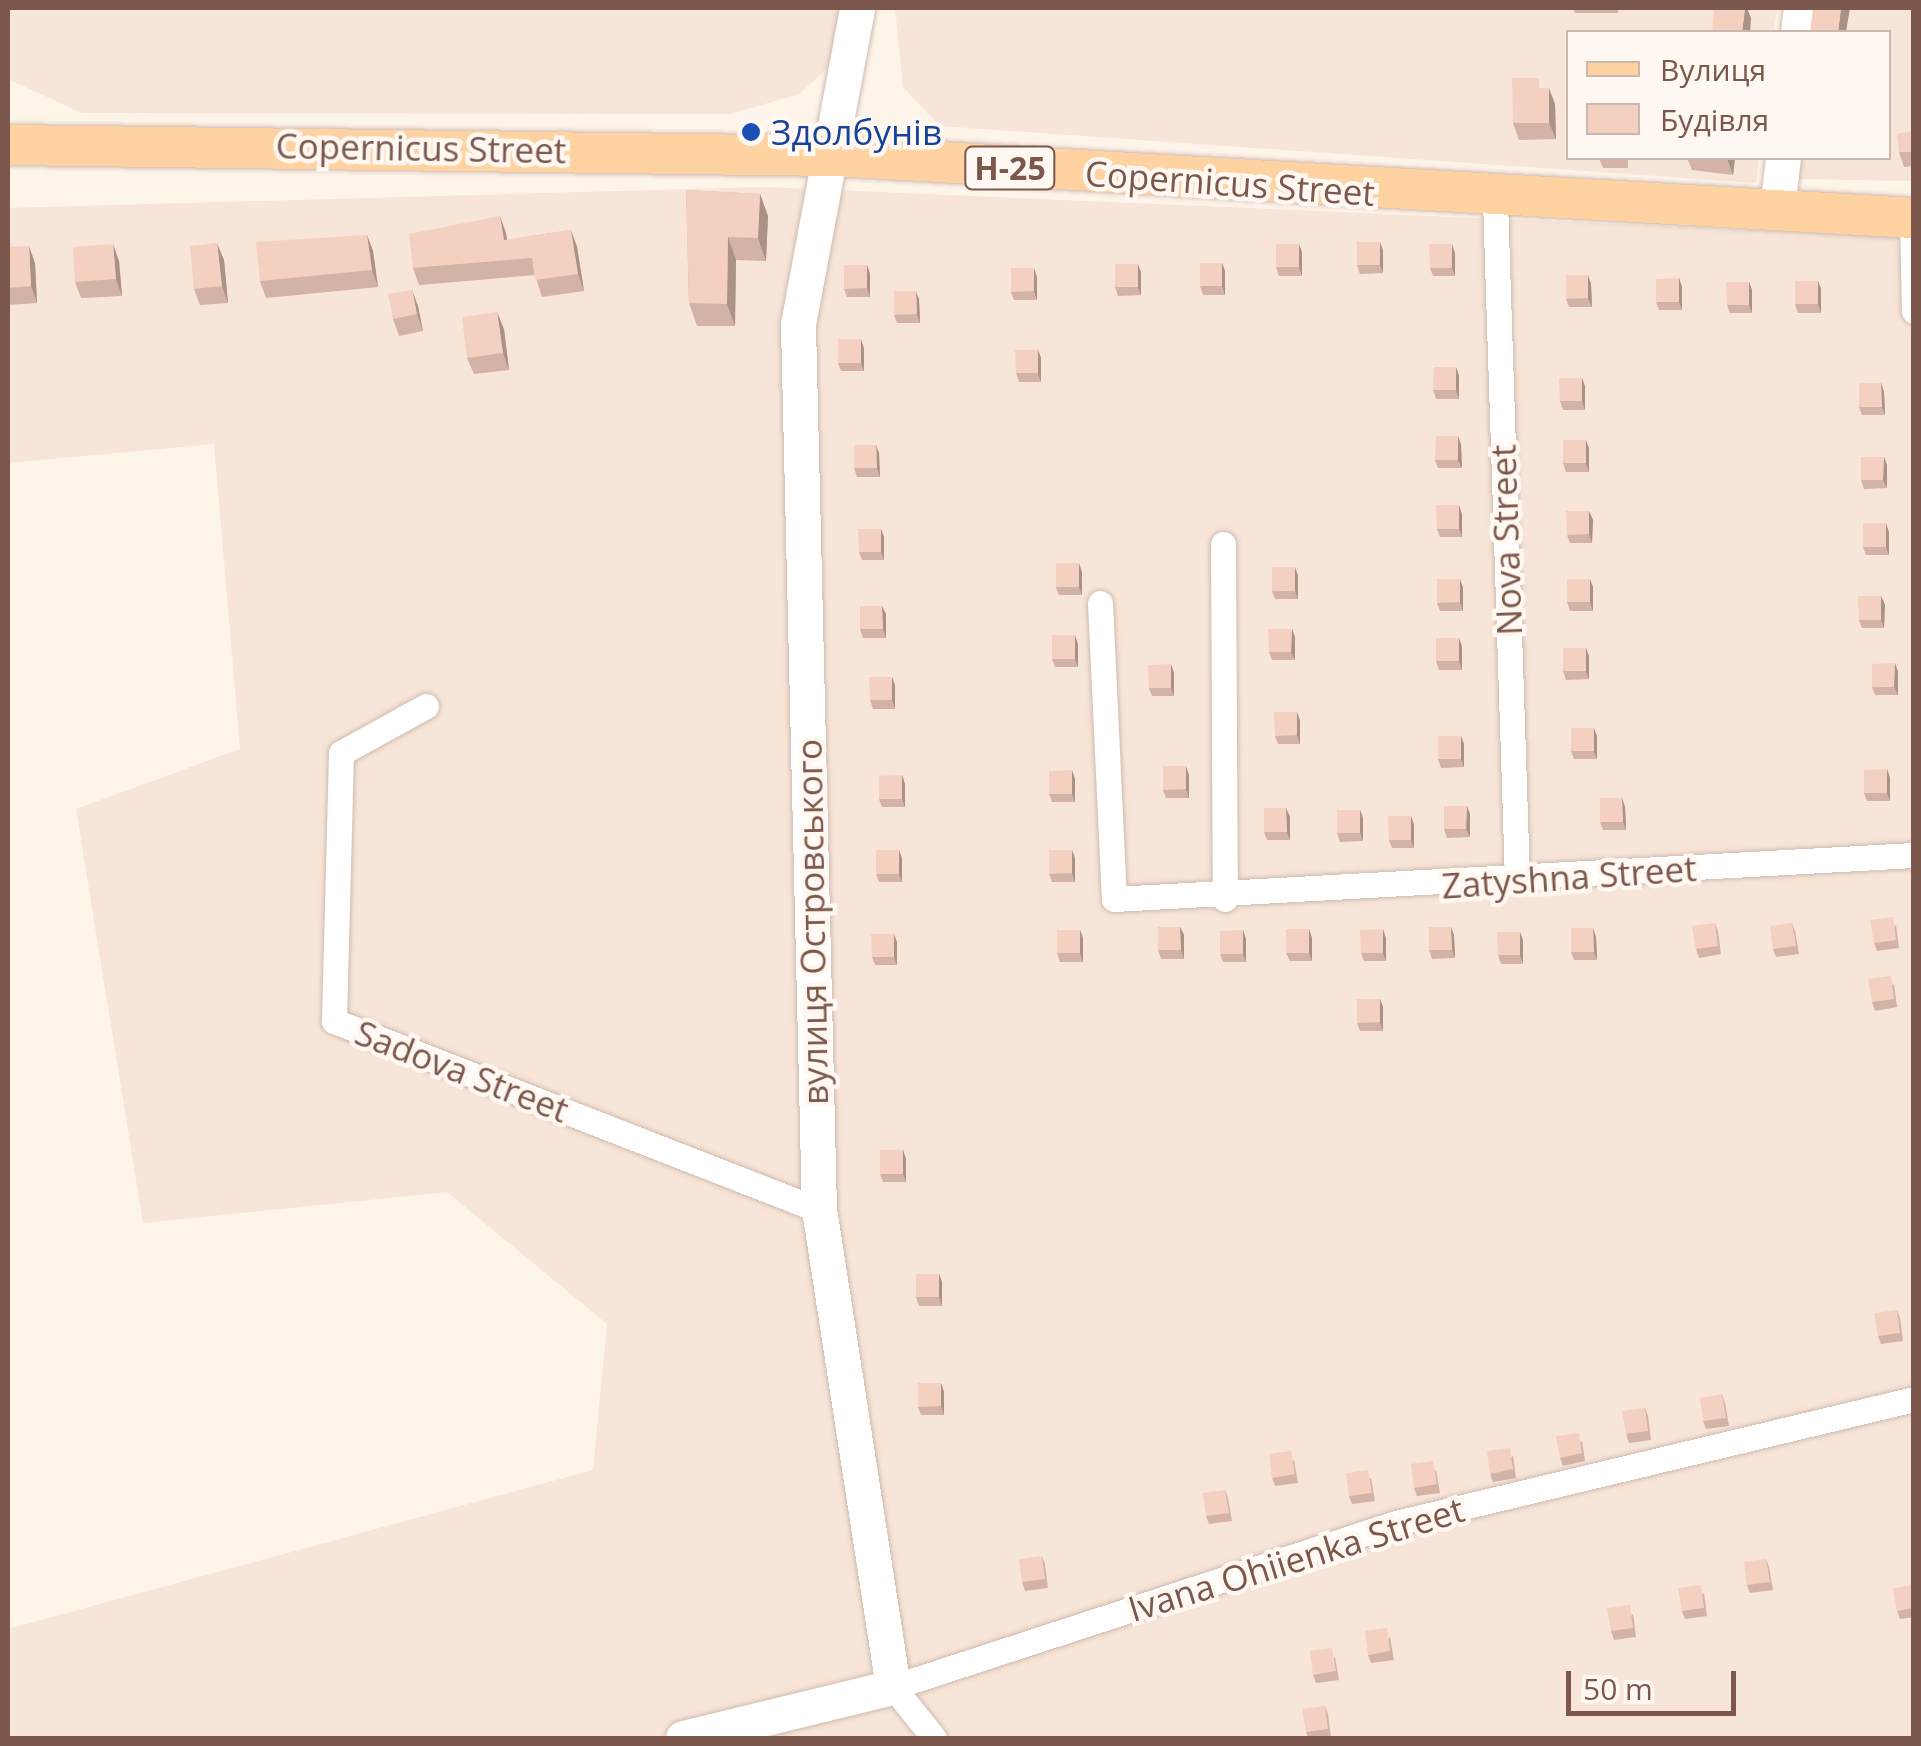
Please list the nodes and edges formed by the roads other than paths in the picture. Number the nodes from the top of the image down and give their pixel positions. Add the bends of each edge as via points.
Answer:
1 (857, 8) edge
2 (8, 145) edge
3 (835, 156) junction
4 (1783, 160) edge
5 (1495, 200) junction
6 (1778, 208) junction
7 (1913, 218) edge
8 (1914, 311) edge
9 (1224, 544) dead end
10 (1100, 602) dead end
11 (426, 706) dead end
12 (1914, 855) edge
13 (1517, 880) junction
14 (1225, 899) junction
15 (819, 1210) junction
16 (1914, 1399) edge
17 (893, 1687) junction
18 (683, 1738) edge
19 (934, 1738) edge

1 - 3 street, вулиця Островського
2 - 3 main road, Copernicus Street / Н-25
3 - 5 main road, Copernicus Street / Н-25
3 - 15 street, вулиця Островського via 798,324
4 - 6 street
5 - 6 main road, Copernicus Street / Н-25
5 - 13 street, Nova Street
6 - 7 main road, Copernicus Street / Н-25
7 - 8 street
9 - 14 street
10 - 14 street, Zatyshna Street via 1114,899
11 - 15 street, Sadova Street via 340,753 334,1021
12 - 13 street, Zatyshna Street
13 - 14 street, Zatyshna Street
15 - 17 street, вулиця Островського
16 - 17 street, Ivana Ohiienka Street via 1396,1523
17 - 18 street, Ivana Ohiienka Street
17 - 19 street

